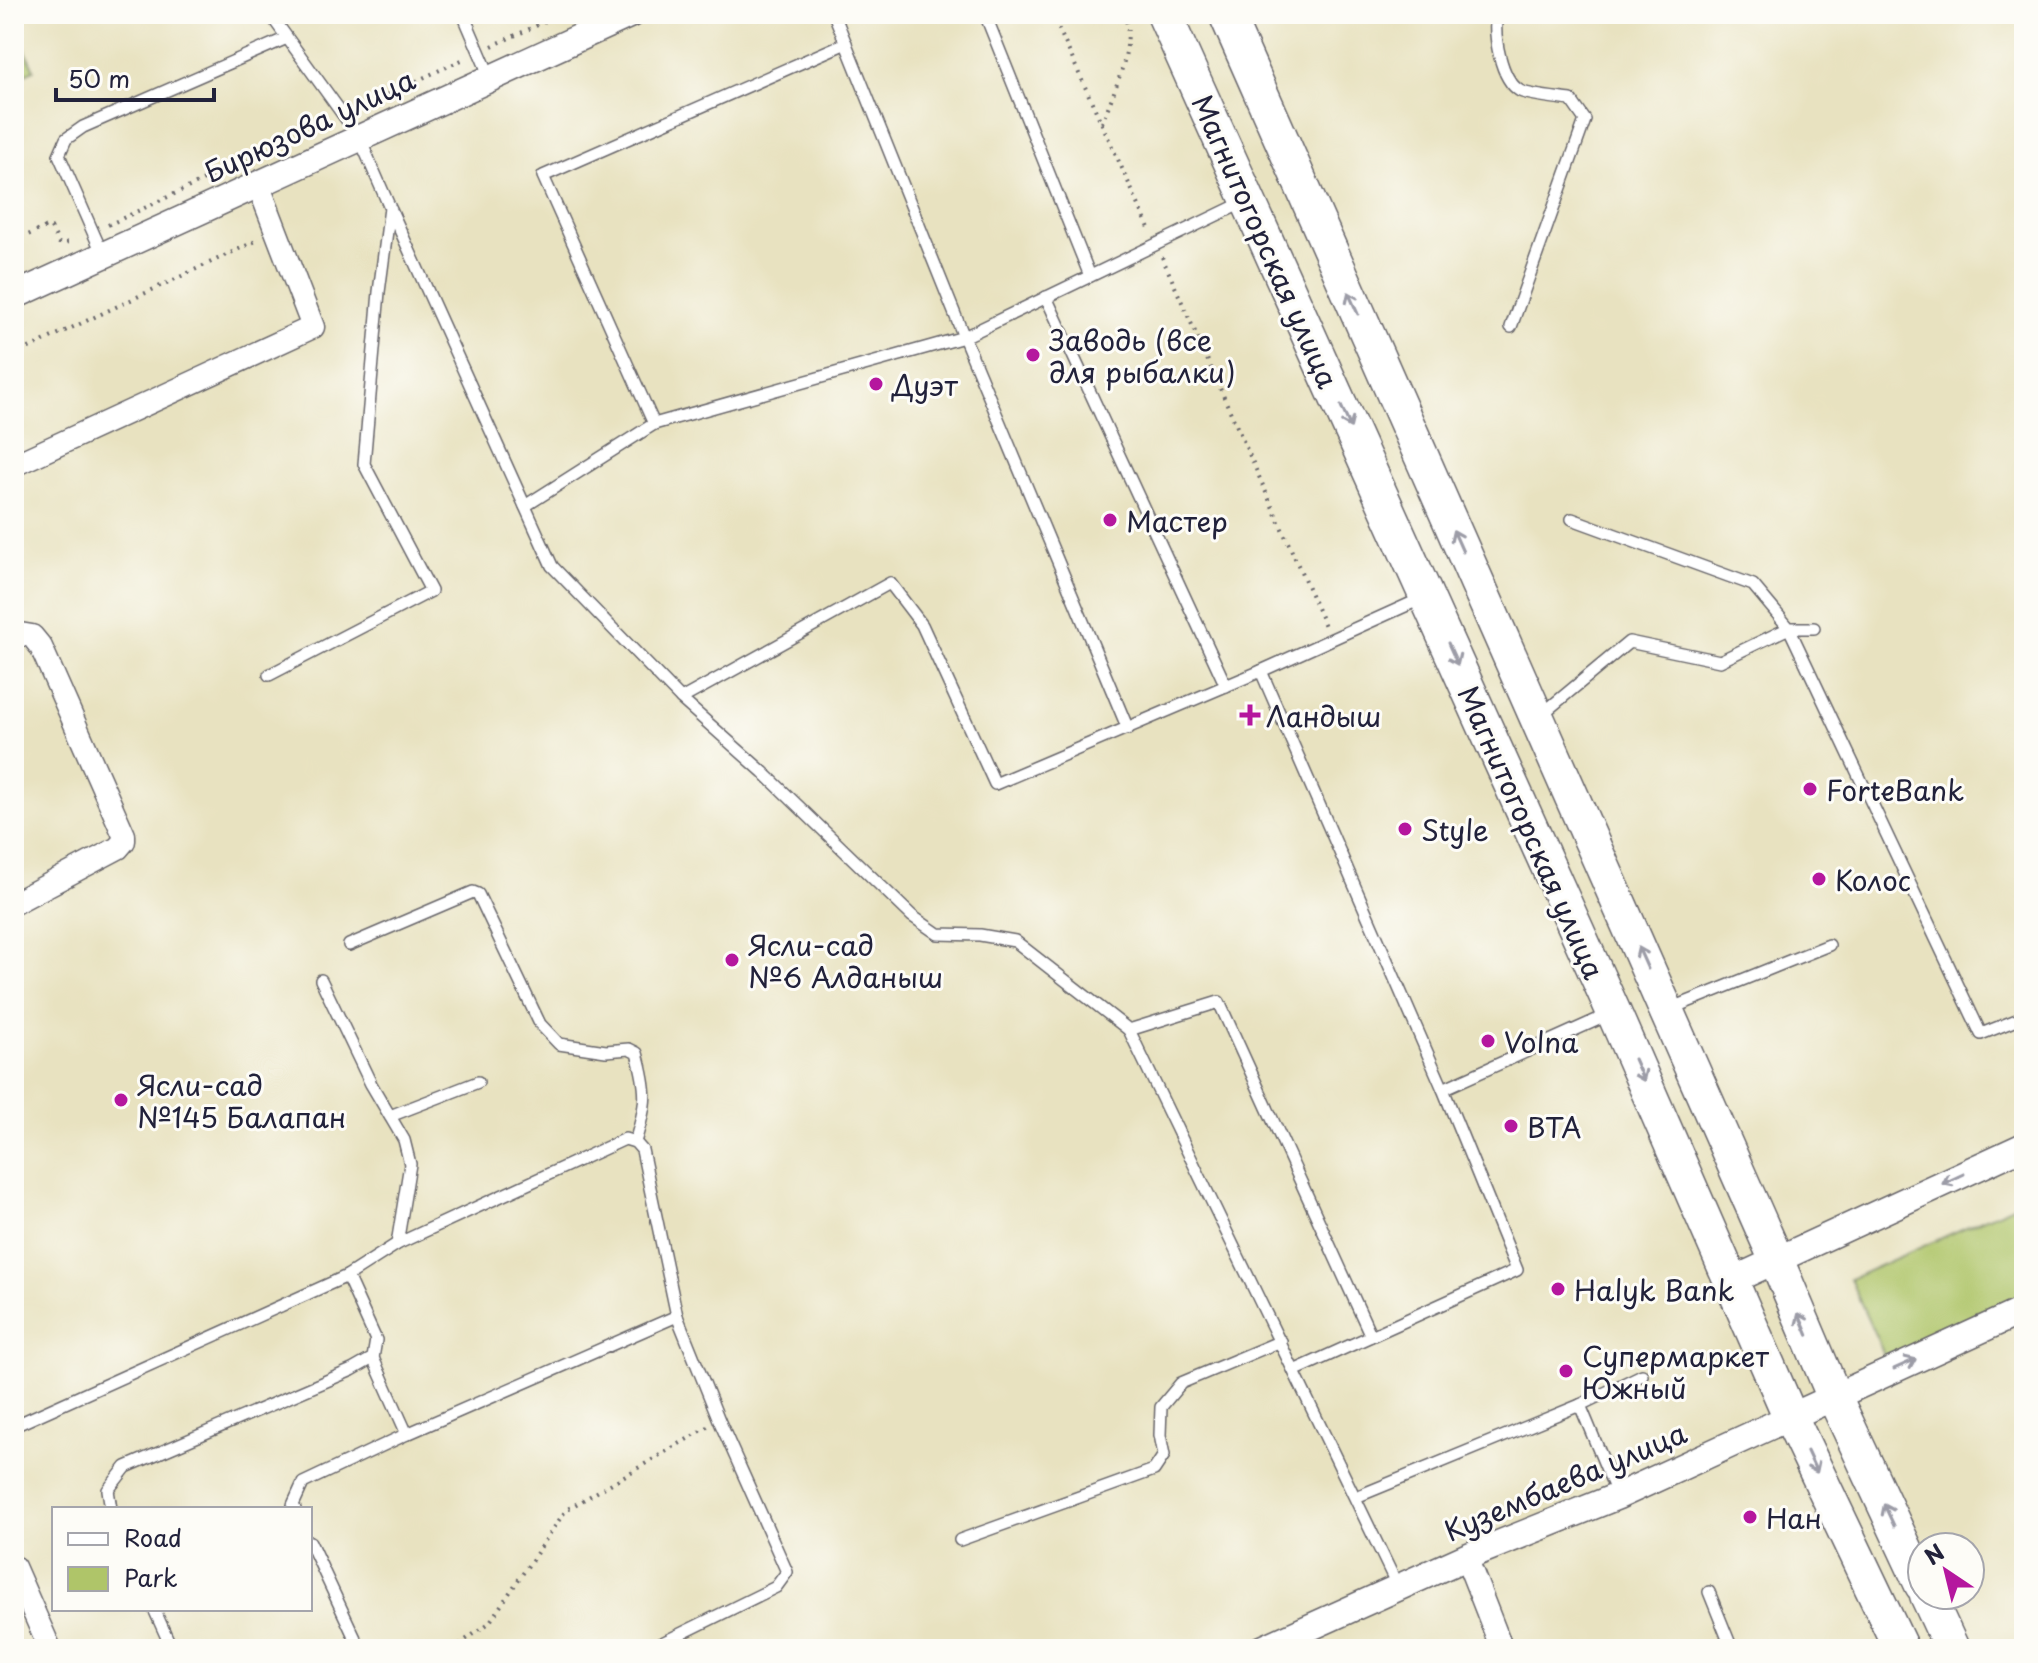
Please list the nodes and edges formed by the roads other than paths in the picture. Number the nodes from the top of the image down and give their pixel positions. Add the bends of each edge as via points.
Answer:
1 (270, 14) edge
2 (463, 14) edge
3 (631, 14) edge
4 (834, 14) edge
5 (985, 14) edge
6 (1164, 14) edge
7 (1226, 14) edge
8 (1497, 14) edge
9 (287, 38) junction
10 (846, 43) junction
11 (490, 78) junction
12 (359, 137) junction
13 (258, 184) junction
14 (1248, 200) junction
15 (390, 208) junction
16 (98, 243) junction
17 (1090, 276) junction
18 (14, 296) edge
19 (1046, 297) junction
20 (1511, 327) dead end
21 (964, 337) junction
22 (654, 424) junction
23 (14, 465) edge
24 (525, 506) junction
25 (1572, 519) dead end
26 (1426, 596) junction
27 (1789, 628) junction
28 (1814, 628) dead end
29 (14, 633) edge
30 (1261, 671) junction
31 (269, 675) dead end
32 (1226, 686) junction
33 (681, 699) junction
34 (1536, 719) junction
35 (1128, 729) junction
36 (14, 903) edge
37 (349, 945) dead end
38 (1829, 945) dead end
39 (321, 980) dead end
40 (1666, 1010) junction
41 (1614, 1013) junction
42 (2024, 1017) edge
43 (1129, 1030) junction
44 (478, 1082) dead end
45 (1443, 1089) junction
46 (390, 1116) junction
47 (635, 1142) junction
48 (2024, 1146) edge
49 (397, 1244) junction
50 (1776, 1259) junction
51 (347, 1276) junction
52 (1731, 1281) junction
53 (2021, 1315) edge
54 (677, 1316) junction
55 (1371, 1336) junction
56 (1281, 1341) junction
57 (373, 1358) junction
58 (1296, 1370) junction
59 (1642, 1375) dead end
60 (1834, 1396) junction
61 (1580, 1405) junction
62 (1790, 1416) junction
63 (14, 1426) edge
64 (407, 1434) junction
65 (1618, 1496) junction
66 (1356, 1497) junction
67 (111, 1507) edge
68 (294, 1507) edge
69 (960, 1540) dead end
70 (312, 1546) edge
71 (1906, 1551) edge
72 (1466, 1557) junction
73 (14, 1567) edge
74 (1399, 1588) junction
75 (1709, 1592) dead end
76 (155, 1611) edge
77 (1934, 1611) edge
78 (50, 1649) edge
79 (172, 1649) edge
80 (360, 1649) edge
81 (650, 1649) edge
82 (1262, 1649) edge
83 (1502, 1649) edge
84 (1732, 1649) edge
85 (1901, 1649) edge
86 (1952, 1649) edge

1 - 9 lane
2 - 11 lane
3 - 11 street, Бирюзова улица
4 - 10 lane
5 - 17 lane
6 - 14 main road, Магнитогорская улица
34 -> 7 main road, Магнитогорская улица
8 - 20 lane via 1499,55 1509,79 1520,91 1571,100 1585,120
9 - 12 lane
9 - 16 lane via 66,139 59,155
10 - 21 lane
10 - 22 lane via 543,176
11 - 12 street, Бирюзова улица
12 - 13 street, Бирюзова улица
12 - 15 lane
13 - 16 street, Бирюзова улица
13 - 23 street via 313,327
14 - 17 lane
14 -> 26 main road, Магнитогорская улица
15 - 24 lane
15 - 31 lane via 364,464 431,591
16 - 18 street, Бирюзова улица
17 - 19 lane
19 - 21 lane
19 - 32 lane
21 - 22 lane
21 - 35 lane
22 - 24 lane
24 - 33 lane via 552,566
25 - 27 lane via 1753,585
26 - 30 lane
26 -> 41 main road, Магнитогорская улица
27 - 28 lane
27 - 34 lane via 1720,661 1629,642
27 - 42 lane via 1981,1034
29 - 36 street via 32,636 48,659 124,841
30 - 32 lane
30 - 45 lane
32 - 35 lane
33 - 35 lane via 890,583 922,625 995,784
33 - 43 lane via 912,916 938,934 1015,941
40 -> 34 main road, Магнитогорская улица
37 - 47 lane via 478,894 540,1024 559,1044 637,1053 646,1106
38 - 40 lane
39 - 46 lane
40 - 50 main road, Магнитогорская улица
41 - 45 lane
41 -> 52 main road, Магнитогорская улица
43 - 55 lane via 1219,1002
43 - 56 lane
44 - 46 lane
45 - 55 lane via 1517,1270
46 - 49 lane via 410,1164
47 - 49 lane via 625,1139
47 - 54 lane via 642,1150
48 -> 50 street
49 - 51 lane
50 - 52 street
60 -> 50 main road, Магнитогорская улица
51 - 57 lane via 376,1340
51 - 63 lane
52 - 62 main road, Магнитогорская улица
60 -> 53 street, Кузембаева улица
54 - 64 lane
54 - 81 lane via 787,1572 776,1587
55 - 58 lane
56 - 58 lane
56 - 69 lane via 1181,1383 1161,1407 1164,1455 1154,1470
57 - 64 lane
57 - 67 lane via 126,1467 108,1490
58 - 66 lane
59 - 61 lane
60 - 62 street, Кузембаева улица
71 -> 60 main road, Магнитогорская улица
61 - 65 lane
61 - 66 lane
62 - 65 street, Кузембаева улица
62 -> 85 main road, Магнитогорская улица
64 - 68 lane via 303,1483
65 - 72 street, Кузембаева улица
66 - 74 lane
70 - 80 lane
72 - 74 street, Кузембаева улица
72 - 83 street
73 - 78 street
74 - 82 street, Кузембаева улица
75 - 84 lane
76 - 79 lane
77 - 86 main road

